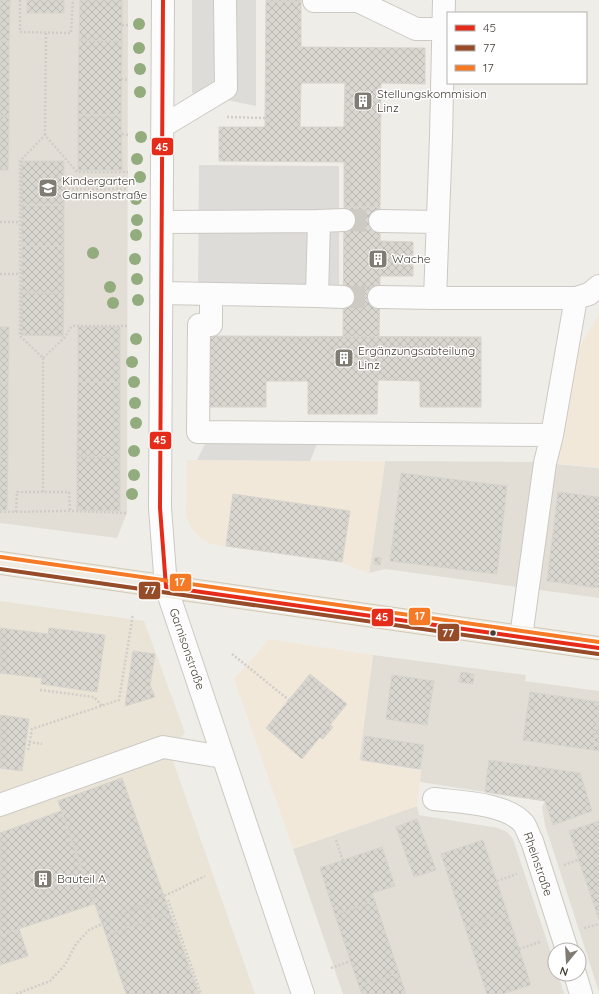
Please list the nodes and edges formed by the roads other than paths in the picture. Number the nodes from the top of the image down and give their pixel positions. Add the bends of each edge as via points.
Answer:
1 (163, 0) edge
2 (225, 0) edge
3 (444, 0) edge
4 (314, 1) edge
5 (443, 29) junction
6 (163, 126) junction
7 (344, 220) tunnel mouth
8 (319, 221) junction
9 (380, 221) tunnel mouth
10 (162, 222) junction
11 (437, 222) junction
12 (599, 286) edge
13 (161, 293) junction
14 (211, 294) junction
15 (317, 296) junction
16 (344, 297) tunnel mouth
17 (379, 298) tunnel mouth
18 (435, 298) junction
19 (576, 298) junction
20 (552, 435) junction
21 (0, 563) edge
22 (166, 587) junction
23 (521, 637) junction
24 (599, 648) edge
25 (223, 757) junction
26 (434, 799) dead end
27 (0, 805) edge
28 (564, 942) edge
29 (577, 982) edge
30 (303, 994) edge
31 (581, 994) edge

1 - 6 street, Garnisonstraße
2 - 6 street via 226,88
3 - 5 street
4 - 5 street via 358,1 416,29
5 - 11 street
6 - 10 street, Garnisonstraße
7 - 8 street
8 - 10 street
8 - 15 street
9 - 11 street
10 - 13 street, Garnisonstraße
11 - 18 street
12 - 19 street via 589,294
13 - 14 street
13 - 22 street, Garnisonstraße via 160,508
14 - 15 street
14 - 20 street via 211,325 199,325 198,432
15 - 16 street
17 - 18 street
18 - 19 street
19 - 20 street
20 - 23 street via 545,462
21 - 22 main road
22 - 23 main road
22 - 25 street, Garnisonstraße
23 - 24 main road
25 - 27 street via 162,747
25 - 30 street, Garnisonstraße
26 - 28 street, Rheinstraße via 492,806 511,814 524,824 532,841
29 - 31 street

